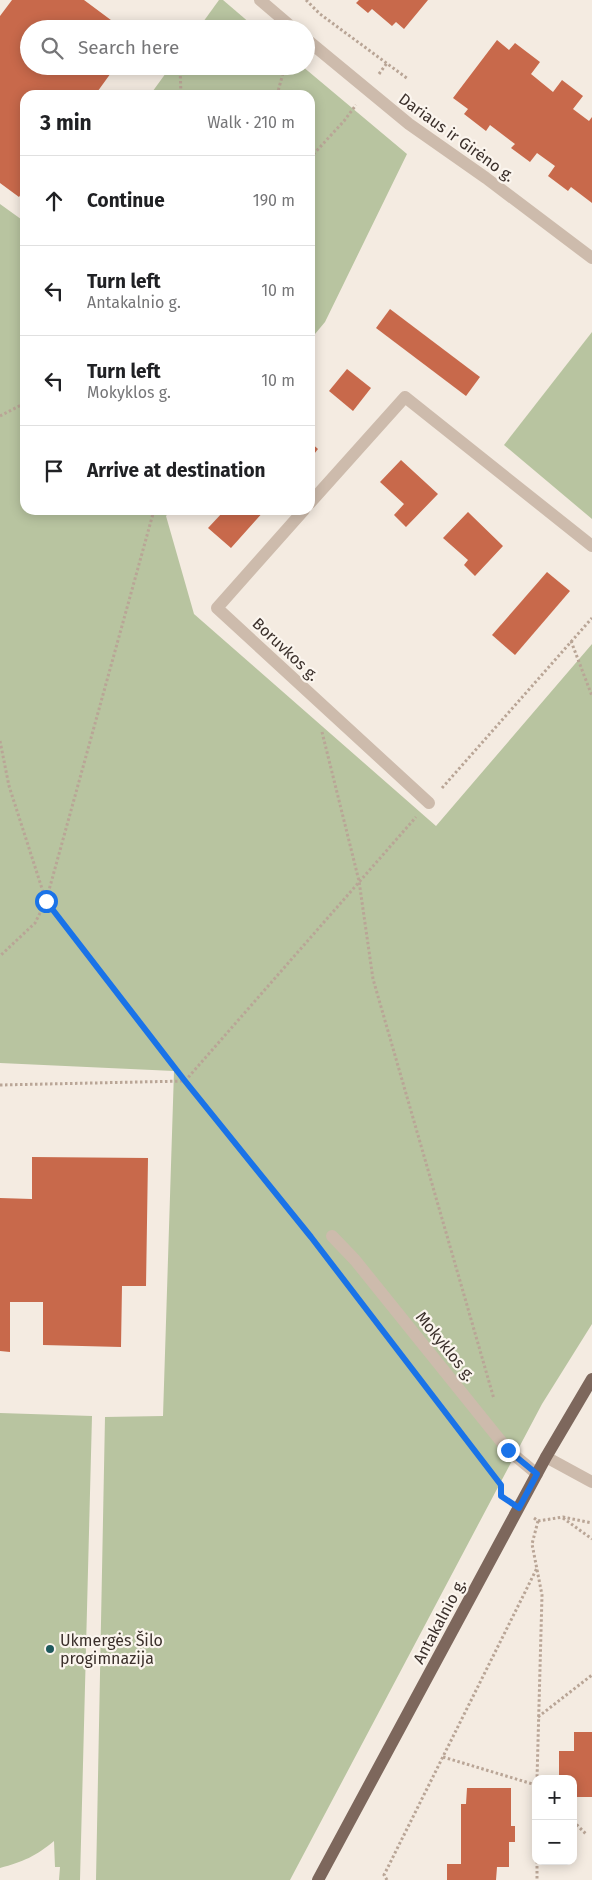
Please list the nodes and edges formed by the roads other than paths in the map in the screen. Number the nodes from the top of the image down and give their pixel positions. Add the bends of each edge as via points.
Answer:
1 (260, 0) edge
2 (283, 20) edge
3 (315, 46) edge
4 (592, 258) edge
5 (315, 497) edge
6 (300, 515) edge
7 (592, 546) edge
8 (429, 803) road end
9 (332, 1236) dead end
10 (592, 1378) edge
11 (546, 1457) junction
12 (537, 1474) junction
13 (592, 1482) edge
14 (318, 1880) edge

1 - 2 street
3 - 4 street, Dariaus ir Girėno g. via 409,124
5 - 7 street via 405,397
6 - 8 street, Boruvkos g. via 217,608
9 - 12 street, Mokyklos g. via 355,1260 508,1450
10 - 11 main road, Antakalnio g.
11 - 12 main road, Antakalnio g.
11 - 13 street
12 - 14 main road, Antakalnio g.

